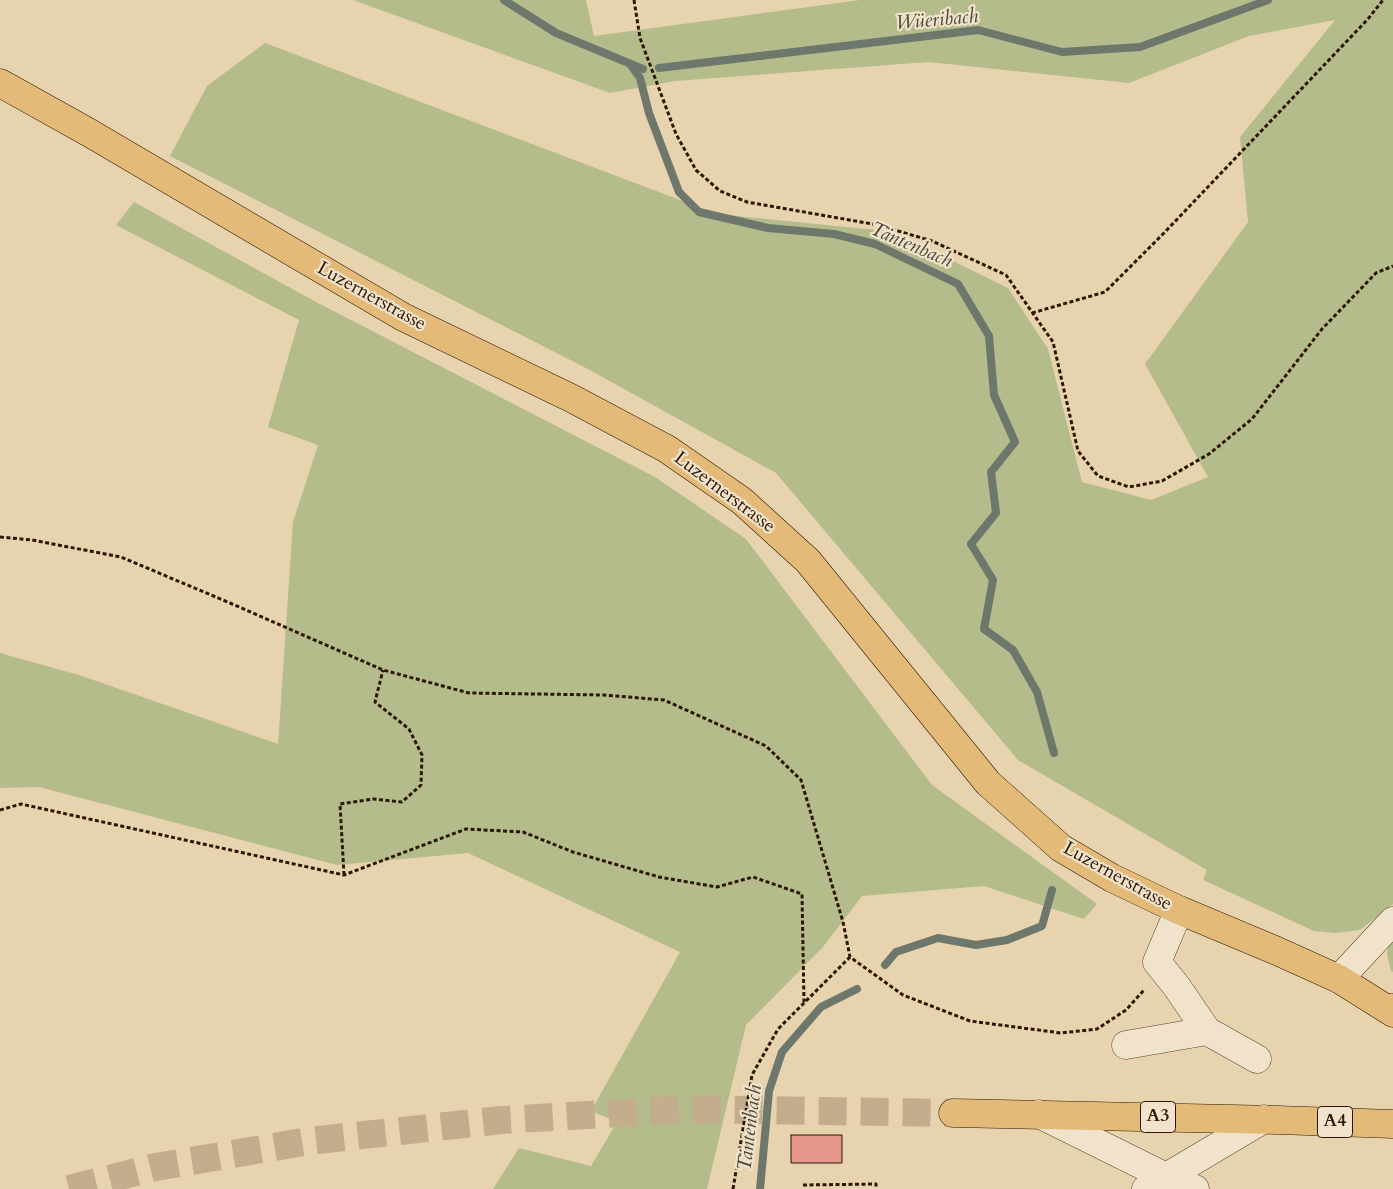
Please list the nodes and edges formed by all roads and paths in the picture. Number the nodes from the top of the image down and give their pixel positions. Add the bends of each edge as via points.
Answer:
1 (634, 0) edge
2 (1383, 0) edge
3 (0, 83) edge
4 (1393, 266) edge
5 (1032, 313) junction
6 (0, 536) edge
7 (383, 670) junction
8 (0, 810) edge
9 (344, 876) junction
10 (1179, 910) junction
11 (1393, 920) edge
12 (850, 957) junction
13 (1338, 979) junction
14 (804, 1002) junction
15 (1126, 1010) dead end
16 (1391, 1010) edge
17 (1207, 1031) junction
18 (1126, 1045) dead end
19 (1257, 1059) dead end
20 (954, 1112) tunnel mouth
21 (1039, 1114) junction
22 (1393, 1115) edge
23 (1271, 1120) junction
24 (1393, 1124) edge
25 (1156, 1183) edge
26 (803, 1185) dead end
27 (733, 1189) edge
28 (876, 1189) edge
29 (1195, 1189) edge

1 - 5 path via 640,38 676,134 696,170 720,191 747,202 878,225 932,241 1006,275
2 - 5 path via 1105,292
3 - 10 main road, Luzernerstrasse via 403,317 570,398 666,449 742,501 808,561 988,783 1061,848 1112,878
4 - 5 path via 1376,273 1322,329 1252,419 1209,454 1162,481 1129,487 1098,476 1078,451 1053,342
6 - 7 path via 121,557
7 - 9 path via 375,702 409,729 422,755 421,785 402,802 372,799 340,804
7 - 12 path via 469,693 604,695 664,700 766,746 801,780 843,922
8 - 9 path via 21,804
9 - 14 path via 466,829 523,832 573,852 642,873 717,887 754,876 802,894
10 - 13 main road, Luzernerstrasse
10 - 17 lane via 1157,962
11 - 13 lane
12 - 14 path
12 - 15 path via 903,994 970,1021 1061,1033 1097,1029
13 - 16 main road, Luzernerstrasse
14 - 27 path via 778,1029 752,1075
17 - 18 lane
17 - 19 lane
20 - 21 main road, A3
21 - 23 main road, A3
21 - 25 lane
22 - 23 main road, A3
23 - 24 main road, A4
23 - 25 lane
25 - 29 lane
26 - 28 path via 876,1184

